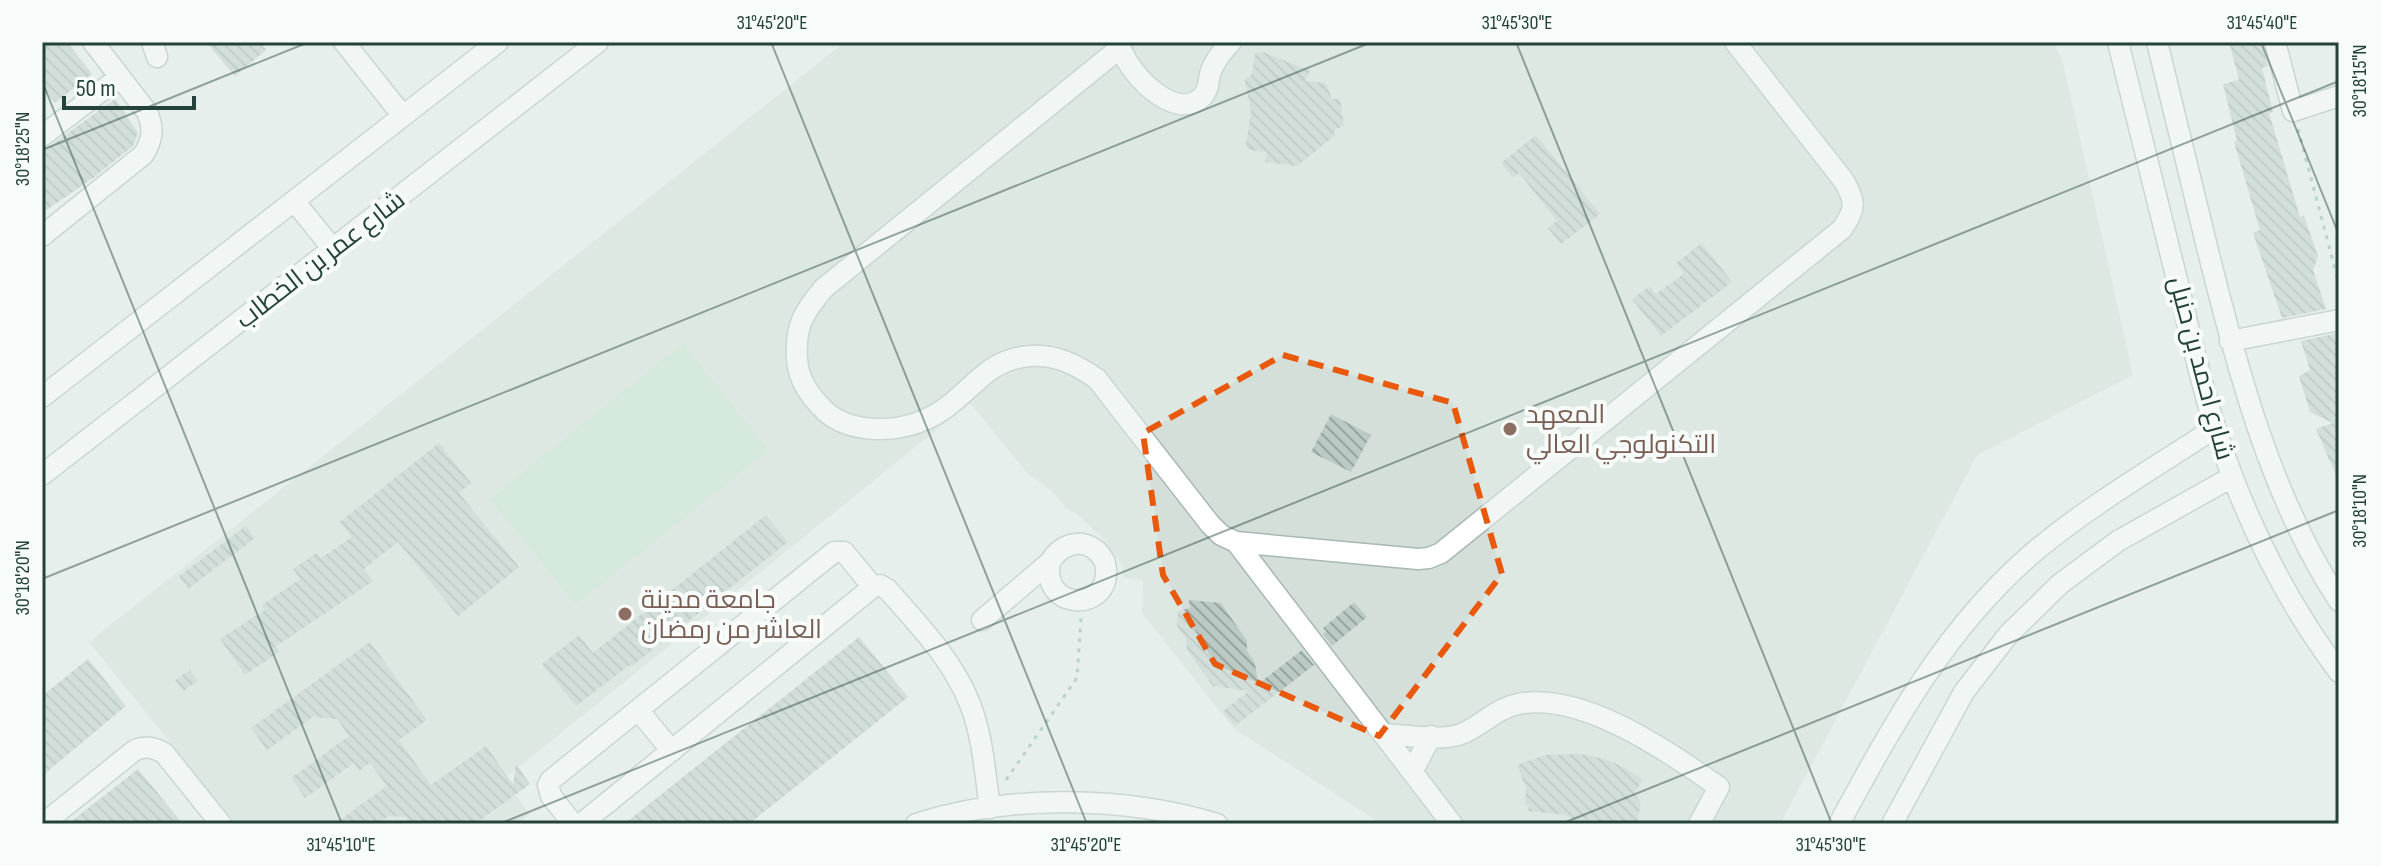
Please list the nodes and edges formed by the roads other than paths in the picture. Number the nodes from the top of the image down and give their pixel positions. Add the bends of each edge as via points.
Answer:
1 (93, 42) edge
2 (344, 42) edge
3 (498, 42) edge
4 (598, 42) edge
5 (1231, 42) edge
6 (1735, 42) edge
7 (2118, 42) edge
8 (2157, 42) edge
9 (2275, 42) edge
10 (1120, 45) edge
11 (120, 77) junction
12 (2339, 96) edge
13 (2175, 115) junction
14 (403, 116) junction
15 (2139, 125) junction
16 (42, 136) edge
17 (294, 201) junction
18 (42, 236) edge
19 (333, 249) junction
20 (2339, 320) edge
21 (2230, 341) junction
22 (42, 397) edge
23 (2215, 428) junction
24 (42, 475) edge
25 (2232, 477) junction
26 (1236, 542) junction
27 (1050, 562) junction
28 (873, 587) junction
29 (2339, 601) edge
30 (982, 620) dead end
31 (2339, 672) edge
32 (638, 710) junction
33 (1383, 734) junction
34 (1431, 736) junction
35 (672, 751) junction
36 (1412, 772) junction
37 (990, 808) junction
38 (43, 824) edge
39 (221, 824) edge
40 (573, 824) edge
41 (581, 824) edge
42 (916, 824) edge
43 (1217, 824) edge
44 (1452, 824) edge
45 (1699, 824) edge
46 (1839, 824) edge
47 (1892, 824) edge

1 - 11 street
2 - 14 street
3 - 14 street
4 - 19 street, شارع عمر بن الخطاب
5 - 10 street via 1219,55 1207,90 1187,105 1151,90 1133,71
6 - 26 street via 1849,188 1852,214 1842,229 1441,553 1418,559
7 - 15 street, شارع احمد بن حنبل
8 - 13 street, شارع احمد بن حنبل
9 - 12 street via 2293,111
10 - 26 street via 824,288 805,311 796,339 798,369 810,396 831,417 859,428 889,429 918,423 944,409 984,372 1006,361 1042,356 1077,365 1097,379 1210,524
11 - 16 street
11 - 18 street via 147,112 150,145
13 - 15 street
13 - 21 street, شارع احمد بن حنبل
14 - 17 street
15 - 23 street, شارع احمد بن حنبل
17 - 19 street
17 - 22 street
19 - 24 street, شارع عمر بن الخطاب
20 - 21 street
21 - 29 street, شارع احمد بن حنبل via 2288,510
23 - 25 street, شارع احمد بن حنبل
23 - 46 street via 2093,505 1977,608 1928,669
25 - 31 street, شارع احمد بن حنبل via 2273,568
25 - 47 street via 2118,541 2060,584 2008,635 1964,692
26 - 33 street
27 - 27 street via 1066,546 1088,545 1099,553 1106,580 1094,596 1071,601 1054,590
27 - 30 street
28 - 32 street via 848,555 834,552
28 - 35 street
28 - 37 street via 887,589 954,670 980,742
32 - 35 street
32 - 40 street via 548,785
33 - 34 street
33 - 36 street
34 - 36 street
34 - 45 street via 1461,734 1496,711 1519,704 1545,703 1587,712 1657,745 1719,787
35 - 41 street
36 - 44 street
37 - 42 street
37 - 43 street via 1060,802 1138,807
38 - 39 street via 145,747 164,753

